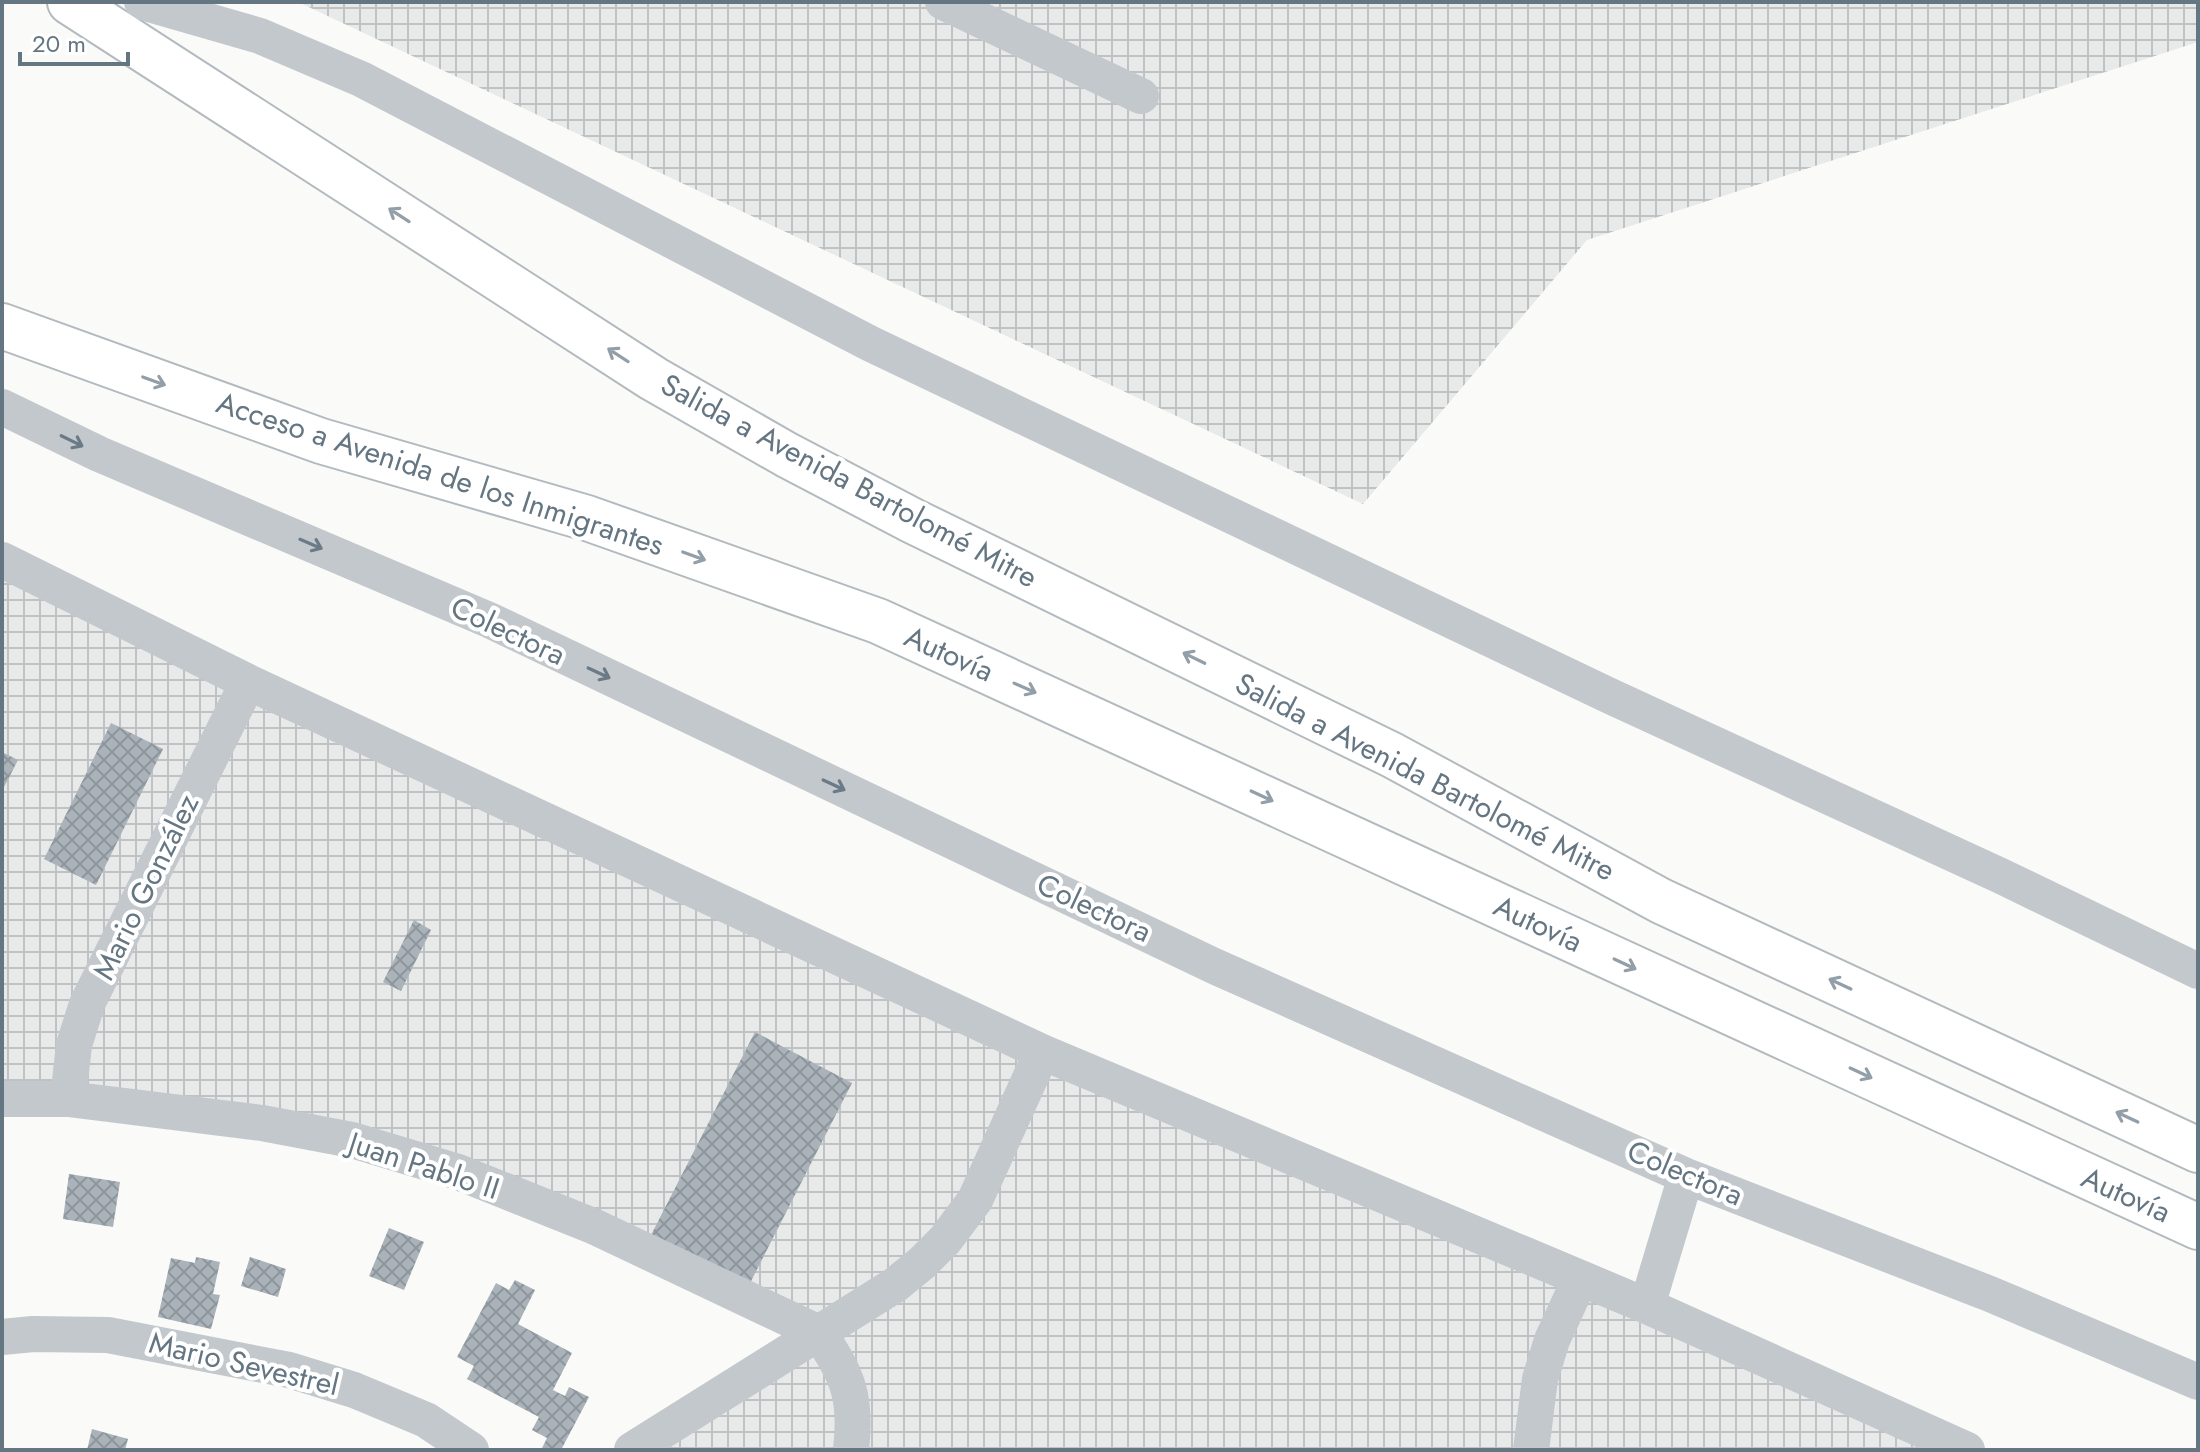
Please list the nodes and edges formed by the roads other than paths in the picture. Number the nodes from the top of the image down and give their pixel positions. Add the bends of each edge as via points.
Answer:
1 (70, 2) edge
2 (142, 2) edge
3 (943, 2) edge
4 (1141, 96) dead end
5 (2, 326) edge
6 (2, 407) edge
7 (2, 560) edge
8 (878, 621) joint
9 (248, 682) junction
10 (2198, 971) edge
11 (1042, 1052) junction
12 (2, 1099) edge
13 (68, 1099) junction
14 (2198, 1150) edge
15 (1686, 1176) junction
16 (2198, 1227) edge
17 (1580, 1279) junction
18 (1647, 1306) junction
19 (819, 1333) junction
20 (2, 1337) edge
21 (2198, 1382) edge
22 (471, 1450) edge
23 (632, 1450) edge
24 (851, 1450) edge
25 (1531, 1450) edge
26 (1967, 1450) edge

14 -> 1 street, Salida a Avenida Bartolomé Mitre via 1661,901 1392,755 787,455 641,370
2 - 10 street via 260,36 361,79 871,344
3 - 4 street
5 -> 8 street, Acceso a Avenida de los Inmigrantes via 321,441 587,518
6 -> 15 street, Colectora via 99,454 489,620 1214,966
7 - 9 street
8 -> 16 street, Autovía
9 - 11 street
9 - 13 street, Mario González via 87,1004 74,1045
11 - 17 street
11 - 19 street via 975,1200 945,1240 895,1285
12 - 13 street, Juan Pablo II
13 - 19 street, Juan Pablo II via 262,1123 352,1140 458,1172 593,1226
15 - 18 street
15 - 21 street, Colectora via 1990,1294
17 - 18 street
17 - 25 street via 1540,1379
18 - 26 street
19 - 23 street
19 - 24 street via 841,1365 851,1392
20 - 22 street, Mario Sevestrel via 108,1335 289,1370 426,1420

